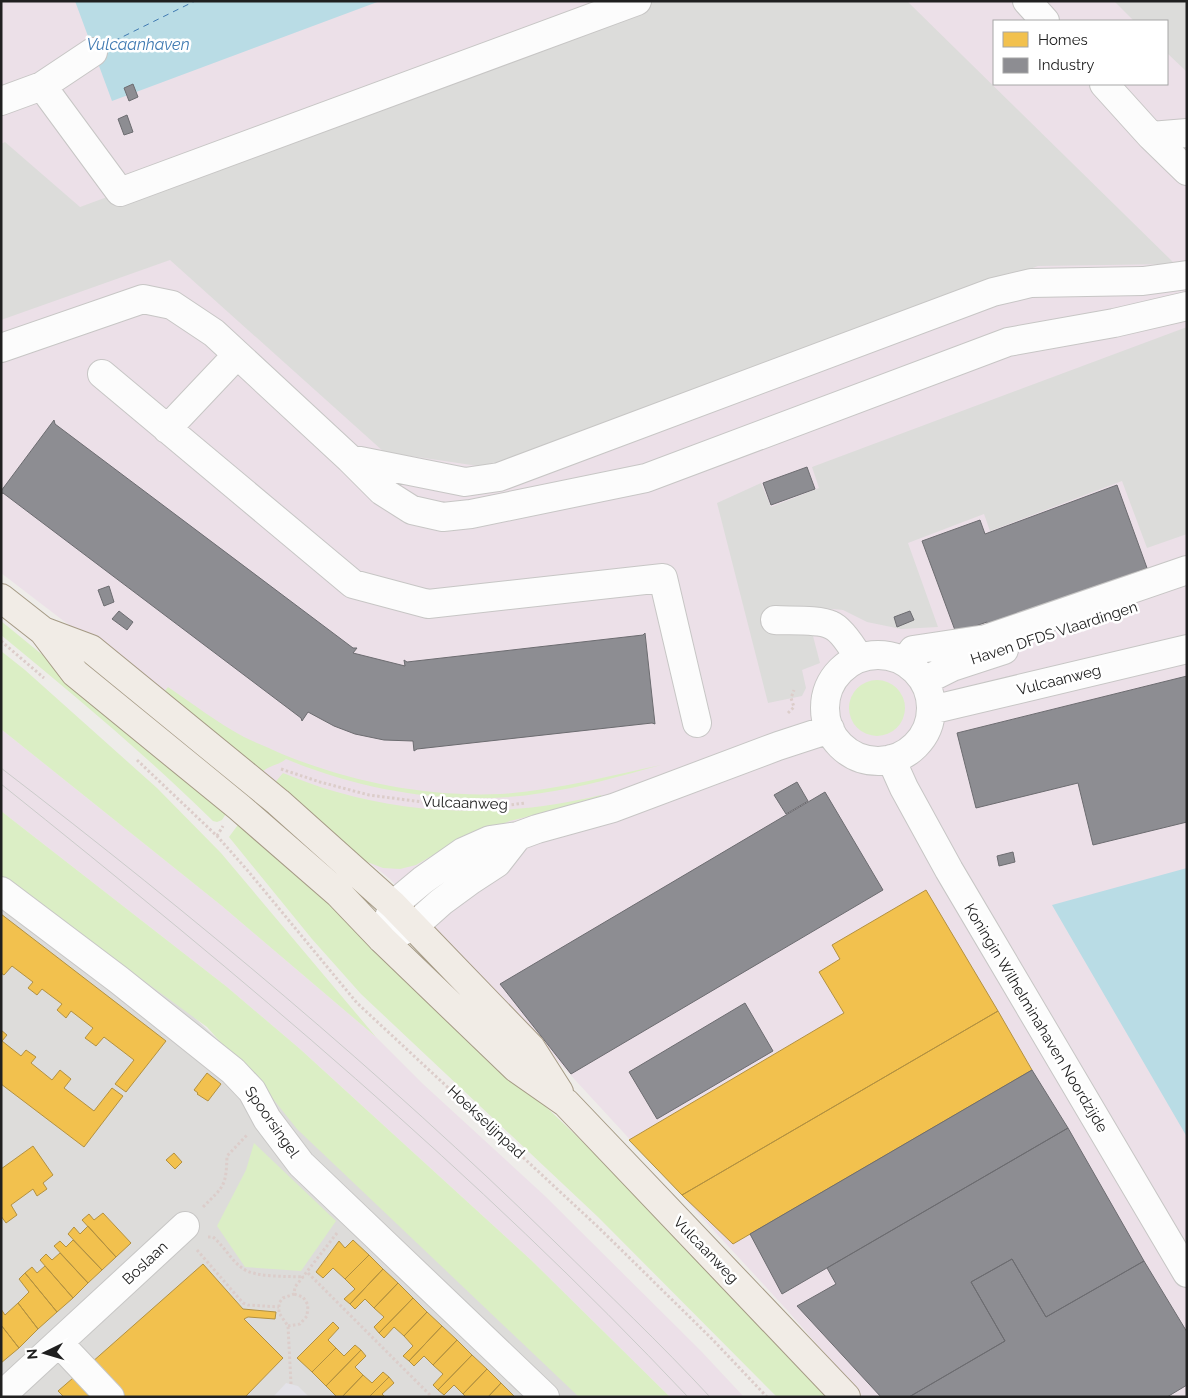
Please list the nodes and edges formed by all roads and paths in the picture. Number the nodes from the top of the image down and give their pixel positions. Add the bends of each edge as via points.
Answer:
1 (638, 1) edge
2 (1027, 1) edge
3 (1044, 20) edge
4 (93, 52) dead end
5 (1105, 85) edge
6 (42, 86) junction
7 (1, 101) edge
8 (1187, 133) edge
9 (1151, 136) junction
10 (1181, 166) edge
11 (1187, 275) edge
12 (1187, 306) edge
13 (1, 348) edge
14 (236, 356) junction
15 (102, 374) dead end
16 (168, 430) junction
17 (350, 459) junction
18 (1187, 570) edge
19 (1187, 590) edge
20 (1, 598) edge
21 (775, 620) dead end
22 (43, 631) junction
23 (1187, 649) edge
24 (859, 658) junction
25 (905, 662) junction
26 (924, 681) junction
27 (794, 690) dead end
28 (793, 703) dead end
29 (930, 710) junction
30 (697, 723) dead end
31 (830, 729) junction
32 (891, 759) junction
33 (257, 784) junction
34 (531, 803) dead end
35 (239, 807) junction
36 (518, 836) junction
37 (1, 891) edge
38 (393, 905) junction
39 (413, 927) junction
40 (382, 939) junction
41 (566, 1103) junction
42 (267, 1119) junction
43 (355, 1214) junction
44 (188, 1232) junction
45 (308, 1273) junction
46 (1187, 1273) edge
47 (304, 1277) junction
48 (294, 1294) junction
49 (279, 1307) junction
50 (288, 1326) junction
51 (59, 1343) junction
52 (291, 1384) dead end
53 (1, 1396) edge
54 (110, 1397) edge
55 (432, 1397) edge
56 (545, 1397) edge
57 (767, 1397) edge
58 (846, 1397) edge

1 - 6 street via 120,192
2 - 3 street
4 - 6 street
5 - 9 street
6 - 7 street
8 - 9 street
9 - 10 street
11 - 17 street via 1143,281 1030,283 993,292 499,477 465,482
12 - 17 street via 1008,342 646,478 471,514 443,517 412,510 382,491
13 - 14 street via 143,299 172,305 214,333
14 - 16 street
14 - 17 street
15 - 16 street
16 - 30 street via 353,584 428,604 662,578
18 - 25 street via 986,640 913,650
19 - 26 street, Haven DFDS Vlaardingen via 952,667
20 - 22 main road, Vulcaanweg
21 - 24 street via 832,625 850,643
22 - 33 main road, Vulcaanweg via 91,649
22 - 35 main road, Vulcaanweg via 75,672
23 - 29 street, Vulcaanweg
24 - 25 street via 875,654
24 - 31 street via 832,680 826,697 825,715
25 - 26 street
26 - 29 street
27 - 28 path
29 - 32 street via 928,726 920,740 908,752
31 - 32 street via 836,740 856,756 868,760
31 - 36 street via 613,808
32 - 46 street, Koningin Wilhelminahaven Noordzijde via 949,870
33 - 34 path, Vulcaanweg via 272,770 280,769 369,795 421,802 502,806
33 - 38 main road, Vulcaanweg
35 - 40 main road, Vulcaanweg via 339,894
35 - 57 path, Hoekselijnpad via 217,836 357,1003 598,1227
36 - 38 street via 490,840 463,852
36 - 39 street via 497,863 456,891
37 - 42 street, Spoorsingel via 119,980 232,1072 252,1091
38 - 39 main road, Vulcaanweg
38 - 40 street
39 - 40 street
39 - 41 main road, Vulcaanweg via 531,1048
40 - 41 main road, Vulcaanweg via 516,1068
41 - 58 main road, Vulcaanweg
42 - 43 street, Spoorsingel via 301,1164
42 - 44 path via 249,1132 227,1156 224,1186
43 - 45 path via 334,1236
43 - 56 street, Spoorsingel
44 - 47 path via 201,1242 213,1237 250,1273
44 - 49 path via 201,1256 243,1303
44 - 51 street, Boslaan
45 - 47 path
45 - 55 path
47 - 48 path
48 - 49 path via 283,1298
48 - 50 path via 303,1297 308,1305 307,1316 300,1324
49 - 50 path via 279,1313
50 - 52 path
51 - 53 street, Boslaan
51 - 54 street

